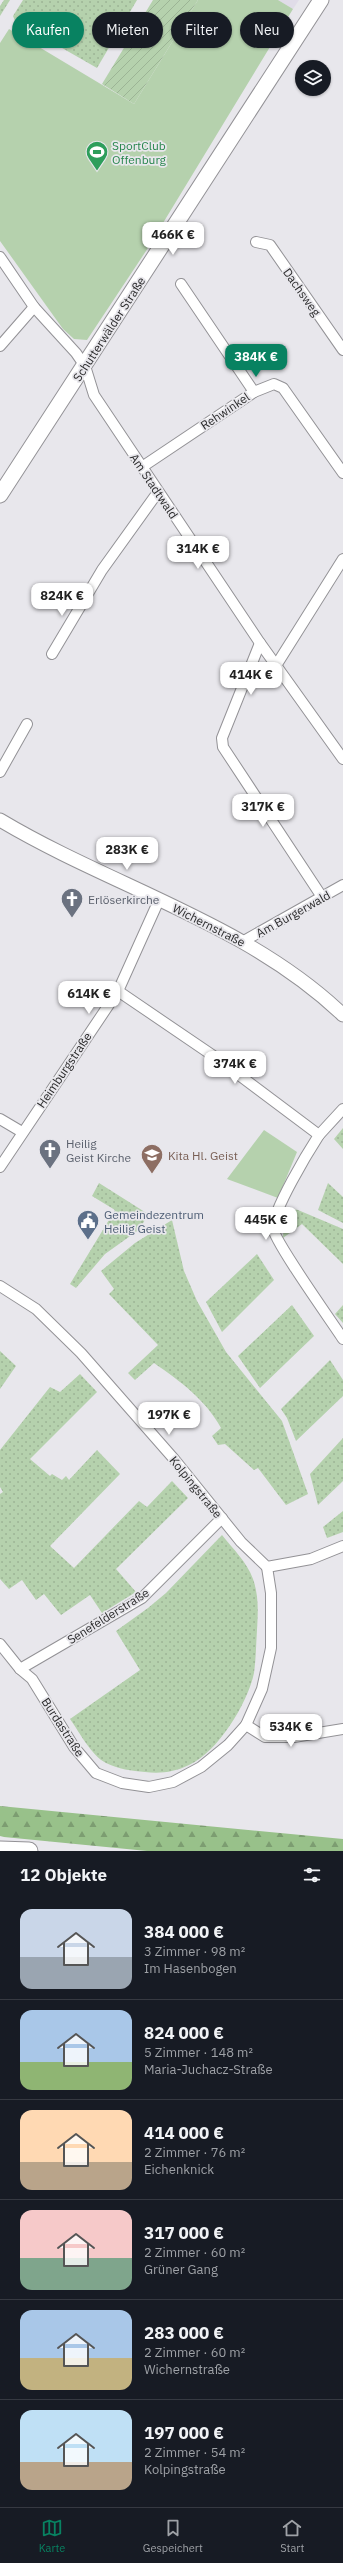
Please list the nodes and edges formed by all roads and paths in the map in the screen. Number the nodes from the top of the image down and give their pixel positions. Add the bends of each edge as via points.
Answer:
1 (321, 0) edge
2 (256, 242) dead end
3 (0, 258) edge
4 (181, 284) dead end
5 (34, 308) junction
6 (0, 346) edge
7 (343, 350) edge
8 (85, 366) junction
9 (254, 392) junction
10 (142, 467) junction
11 (343, 473) edge
12 (158, 492) junction
13 (0, 495) edge
14 (343, 559) edge
15 (260, 643) junction
16 (52, 654) dead end
17 (277, 664) junction
18 (27, 724) dead end
19 (343, 758) edge
20 (0, 772) edge
21 (0, 820) edge
22 (343, 886) edge
23 (322, 897) junction
24 (159, 900) junction
25 (242, 942) junction
26 (118, 991) junction
27 (343, 1015) edge
28 (343, 1109) edge
29 (0, 1119) edge
30 (22, 1132) junction
31 (319, 1135) junction
32 (0, 1167) edge
33 (0, 1286) edge
34 (343, 1338) edge
35 (222, 1518) junction
36 (343, 1546) edge
37 (267, 1567) junction
38 (0, 1644) edge
39 (20, 1670) junction
40 (246, 1725) junction
41 (343, 1729) edge
42 (0, 1850) edge
43 (29, 1851) edge

1 - 8 main road, Schutterwälder Straße
2 - 7 street, Dachsweg via 270,245
3 - 5 street, Am Stadtwald
4 - 9 street
5 - 6 street
5 - 8 street, Am Stadtwald
8 - 10 street, Am Stadtwald via 94,395
8 - 13 main road, Schutterwälder Straße
9 - 10 street, Rehwinkel
9 - 11 street, Rehwinkel via 274,384 282,388
10 - 12 street, Am Stadtwald
12 - 15 street, Am Stadtwald
12 - 16 street via 102,570
14 - 17 street
15 - 17 street, Am Stadtwald
15 - 23 street via 222,738 223,747
17 - 19 street, Am Stadtwald
18 - 20 street
21 - 24 street, Wichernstraße via 49,848
22 - 23 street, Am Burgerwald
23 - 25 street, Am Burgerwald
24 - 25 street, Wichernstraße
24 - 26 street, Heimburgstraße
25 - 27 street, Wichernstraße via 307,986
26 - 30 street, Heimburgstraße
26 - 31 street via 221,1060
28 - 31 street
29 - 30 street
30 - 32 street, Heimburgstraße
31 - 34 street via 291,1182 273,1228
33 - 35 street, Kolpingstraße via 36,1309 71,1342 169,1453
35 - 37 street, Kolpingstraße
35 - 39 street, Senefelderstraße via 142,1598
36 - 37 street via 311,1559
37 - 40 street, Burdastraße via 271,1593 270,1648 262,1689
38 - 39 street, Burdastraße
39 - 40 street, Burdastraße via 32,1679 74,1747 96,1773 122,1783 149,1787 173,1782 201,1767 228,1746
40 - 41 street via 265,1737 294,1737
42 - 43 highway

